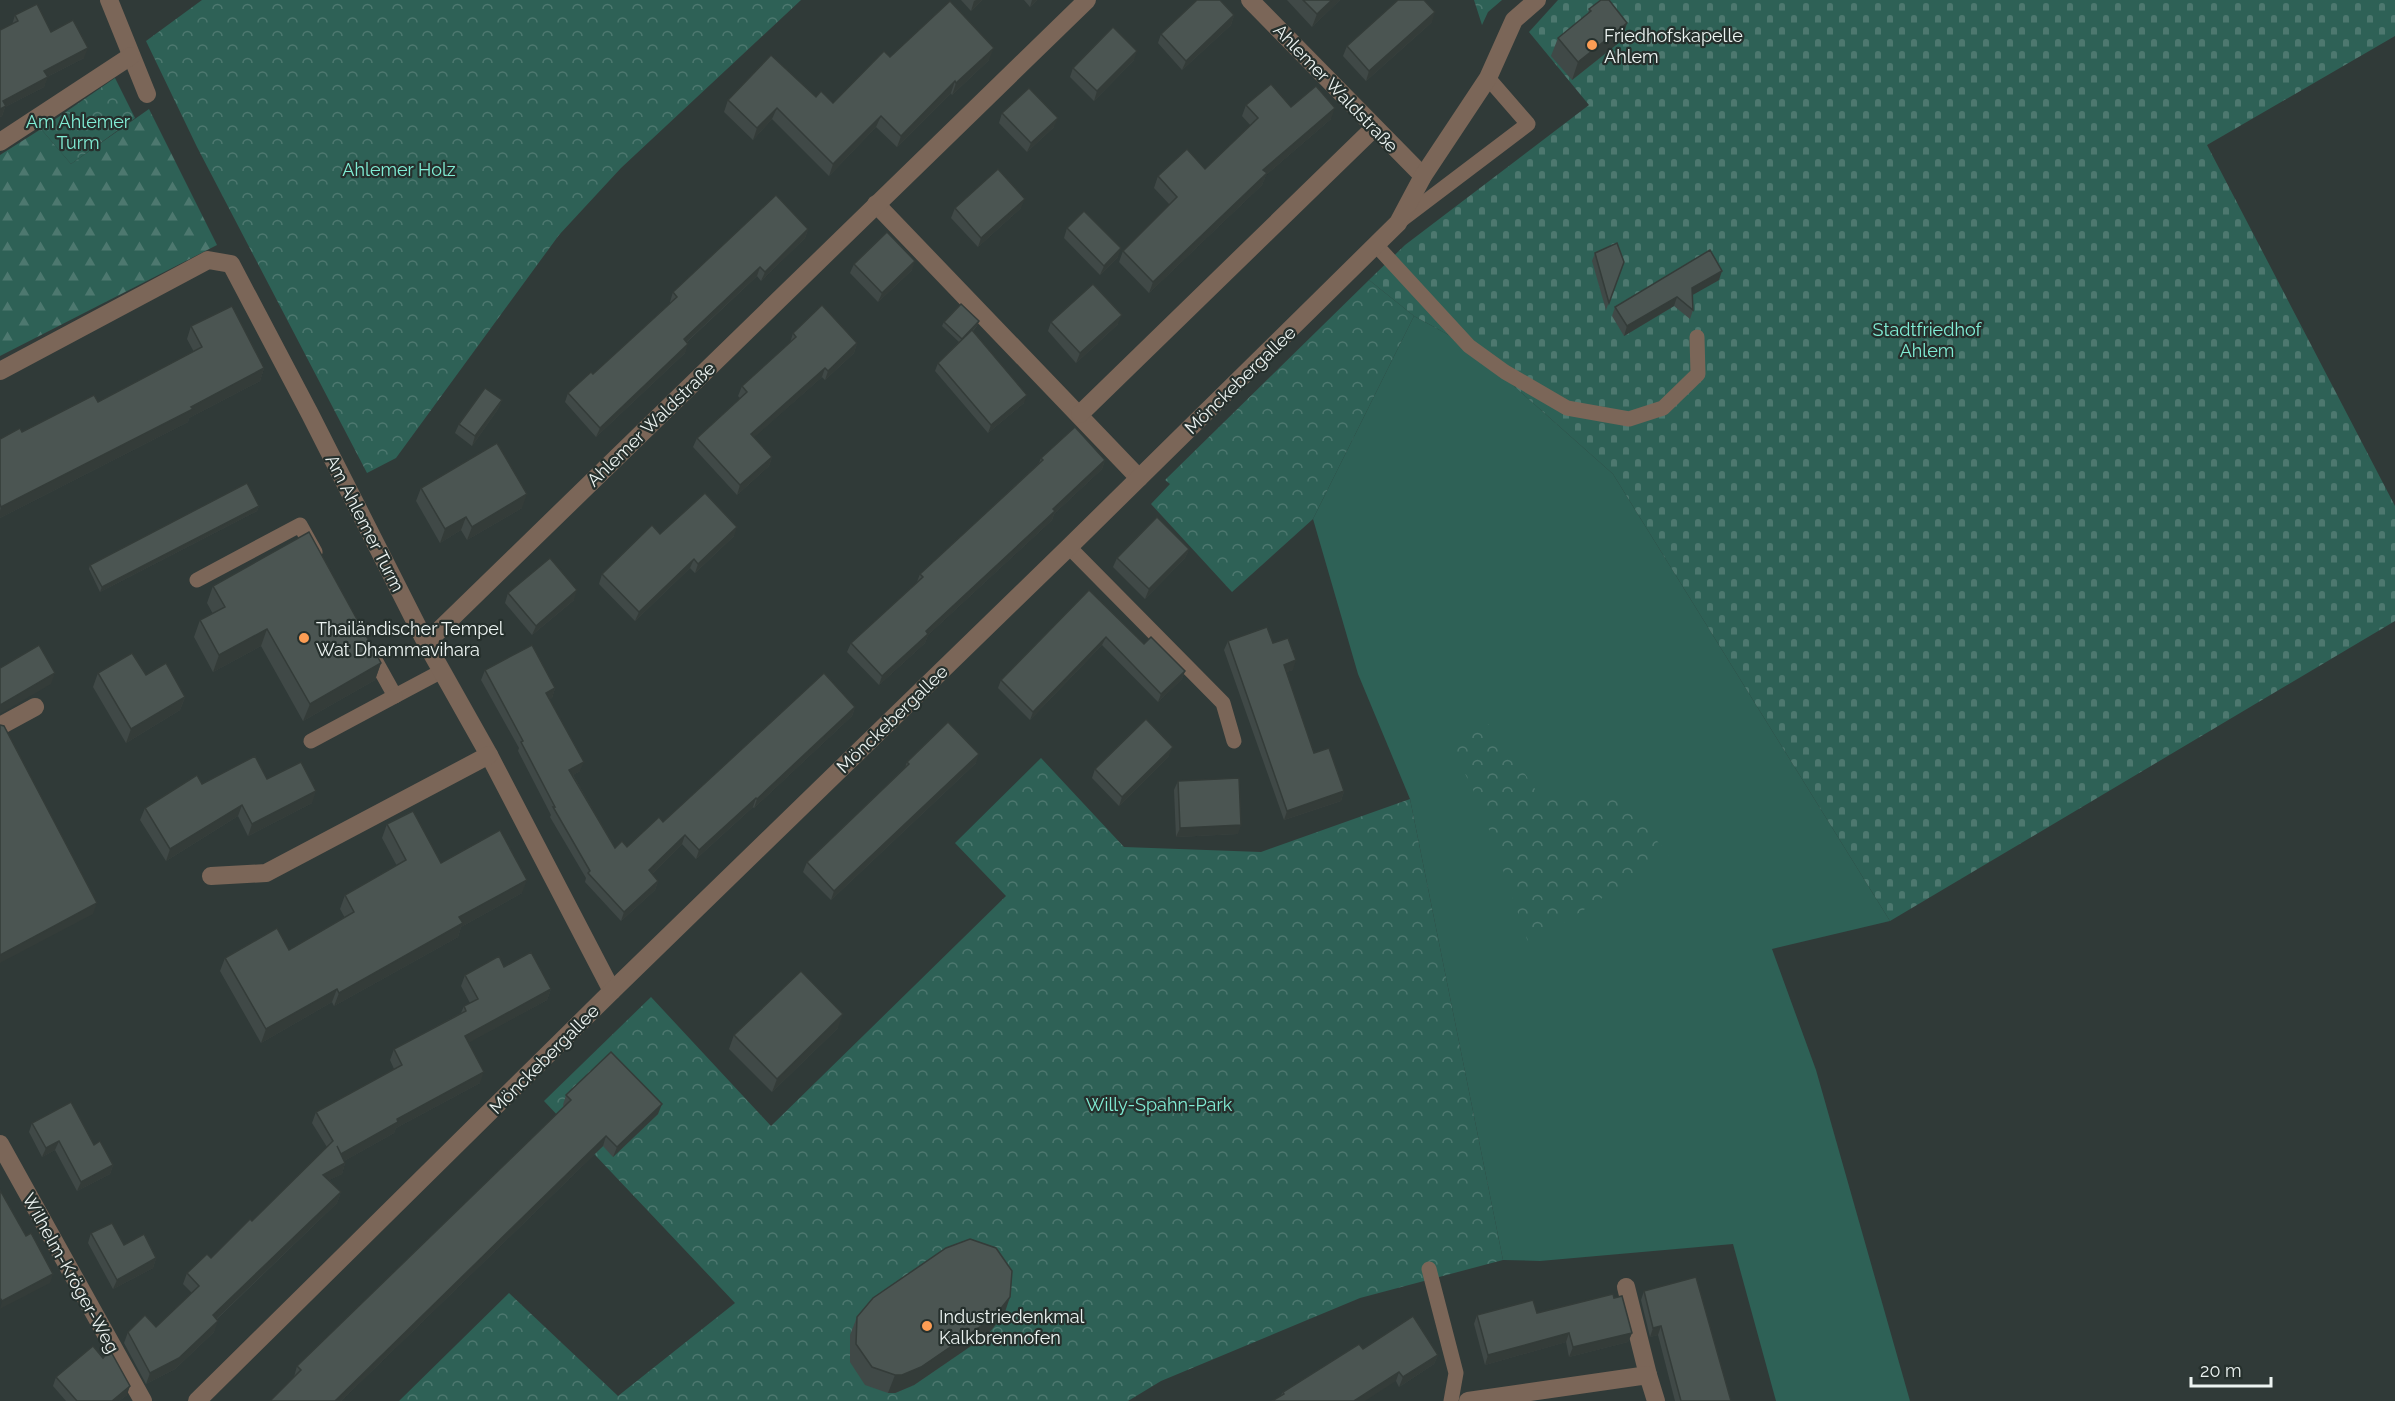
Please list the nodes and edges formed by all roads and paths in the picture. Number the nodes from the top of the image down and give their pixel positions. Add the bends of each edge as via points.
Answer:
1 (109, 0) edge
2 (1086, 0) edge
3 (1250, 0) edge
4 (1537, 0) edge
5 (131, 56) junction
6 (1488, 78) junction
7 (147, 94) dead end
8 (1374, 128) junction
9 (0, 142) edge
10 (1423, 176) junction
11 (876, 204) junction
12 (1398, 222) junction
13 (1376, 245) junction
14 (1697, 337) dead end
15 (0, 371) edge
16 (1080, 414) junction
17 (1139, 478) junction
18 (1069, 548) junction
19 (322, 564) edge
20 (197, 580) dead end
21 (360, 634) edge
22 (426, 644) junction
23 (442, 671) junction
24 (395, 696) junction
25 (35, 707) dead end
26 (0, 726) edge
27 (311, 741) dead end
28 (1234, 741) dead end
29 (489, 755) junction
30 (211, 876) dead end
31 (612, 991) junction
32 (0, 1144) edge
33 (1429, 1269) dead end
34 (1626, 1287) dead end
35 (1648, 1375) junction
36 (143, 1401) edge
37 (197, 1401) edge
38 (1451, 1401) edge
39 (1468, 1401) edge
40 (1656, 1401) edge

1 - 5 street
2 - 11 street, Ahlemer Waldstraße
3 - 8 street, Ahlemer Waldstraße
4 - 6 street, Mönckebergallee via 1514,20
5 - 7 street
5 - 9 street
6 - 10 street, Mönckebergallee
6 - 12 lane via 1528,124
8 - 10 street, Ahlemer Waldstraße
8 - 16 street
10 - 12 street, Mönckebergallee
11 - 16 street
11 - 22 street, Ahlemer Waldstraße
12 - 13 street, Mönckebergallee
13 - 14 lane via 1469,346 1567,408 1629,419 1663,408 1698,374
13 - 17 street, Mönckebergallee
15 - 22 street, Am Ahlemer Turm via 208,260 231,264
16 - 17 street
17 - 18 street, Mönckebergallee
18 - 28 lane via 1223,703
18 - 31 street, Mönckebergallee
19 - 20 lane via 300,525
21 - 24 lane
22 - 23 street, Am Ahlemer Turm
23 - 24 lane
23 - 29 street, Am Ahlemer Turm
24 - 27 lane
25 - 26 street
29 - 30 street via 266,873
29 - 31 street, Am Ahlemer Turm
31 - 37 street, Mönckebergallee
32 - 36 street, Wilhelm-Kröger-Weg
33 - 38 lane via 1455,1373
34 - 35 street
35 - 39 street
35 - 40 street

